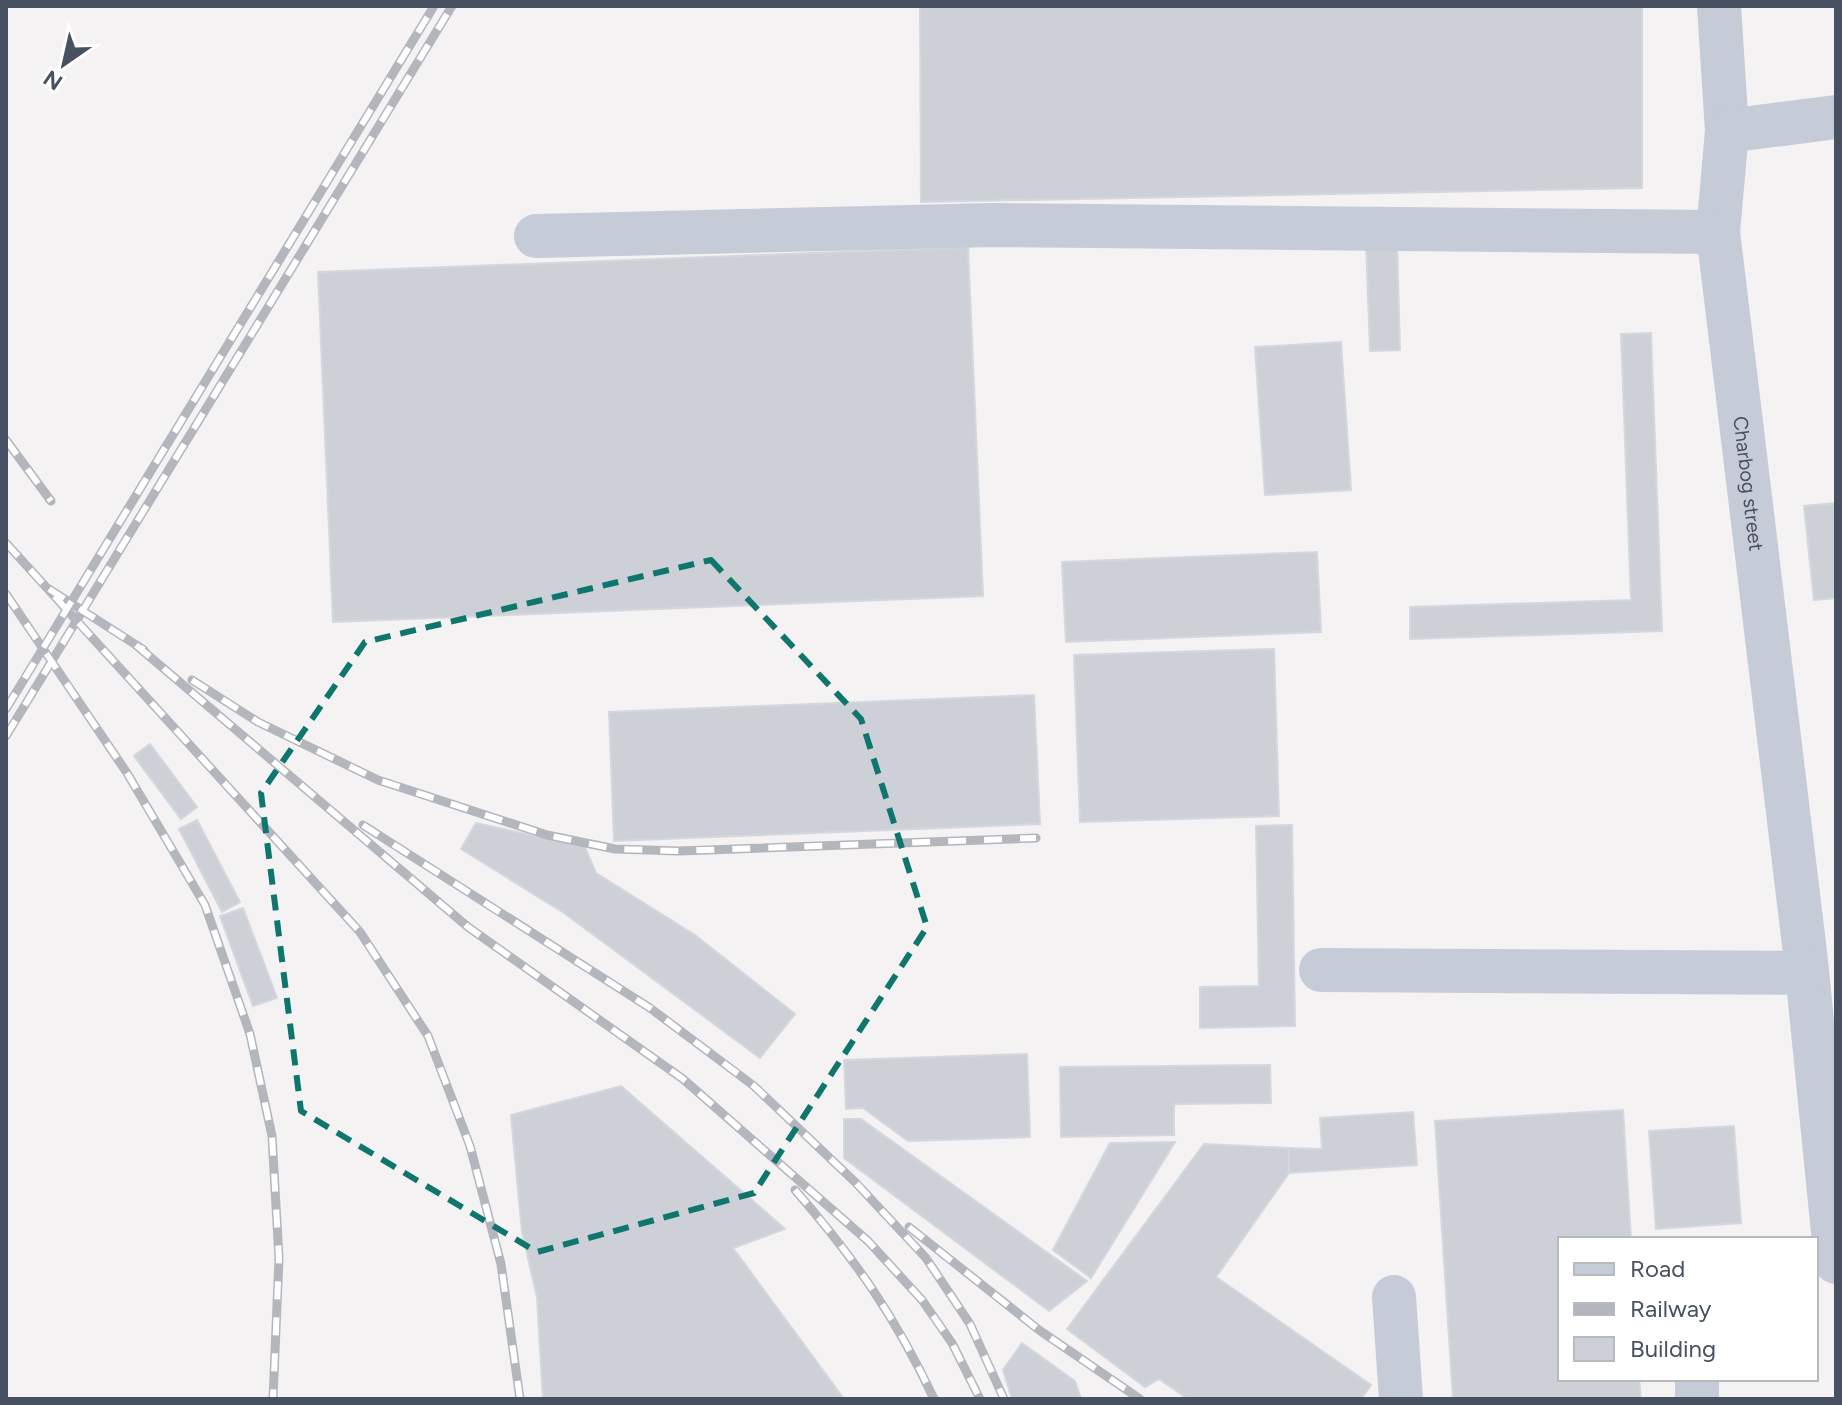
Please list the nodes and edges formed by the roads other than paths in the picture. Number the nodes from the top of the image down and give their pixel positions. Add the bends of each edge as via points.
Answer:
1 (1719, 6) edge
2 (1836, 117) edge
3 (1727, 131) junction
4 (1718, 232) junction
5 (536, 236) dead end
6 (1816, 964) edge
7 (1321, 970) dead end
8 (1836, 1262) edge
9 (1394, 1297) dead end
10 (1401, 1399) edge

1 - 3 street, Charbog street
2 - 3 street
3 - 4 street, Charbog street
4 - 5 street via 993,225
4 - 6 street, Charbog street
6 - 7 street
6 - 8 street, Charbog street
9 - 10 street

